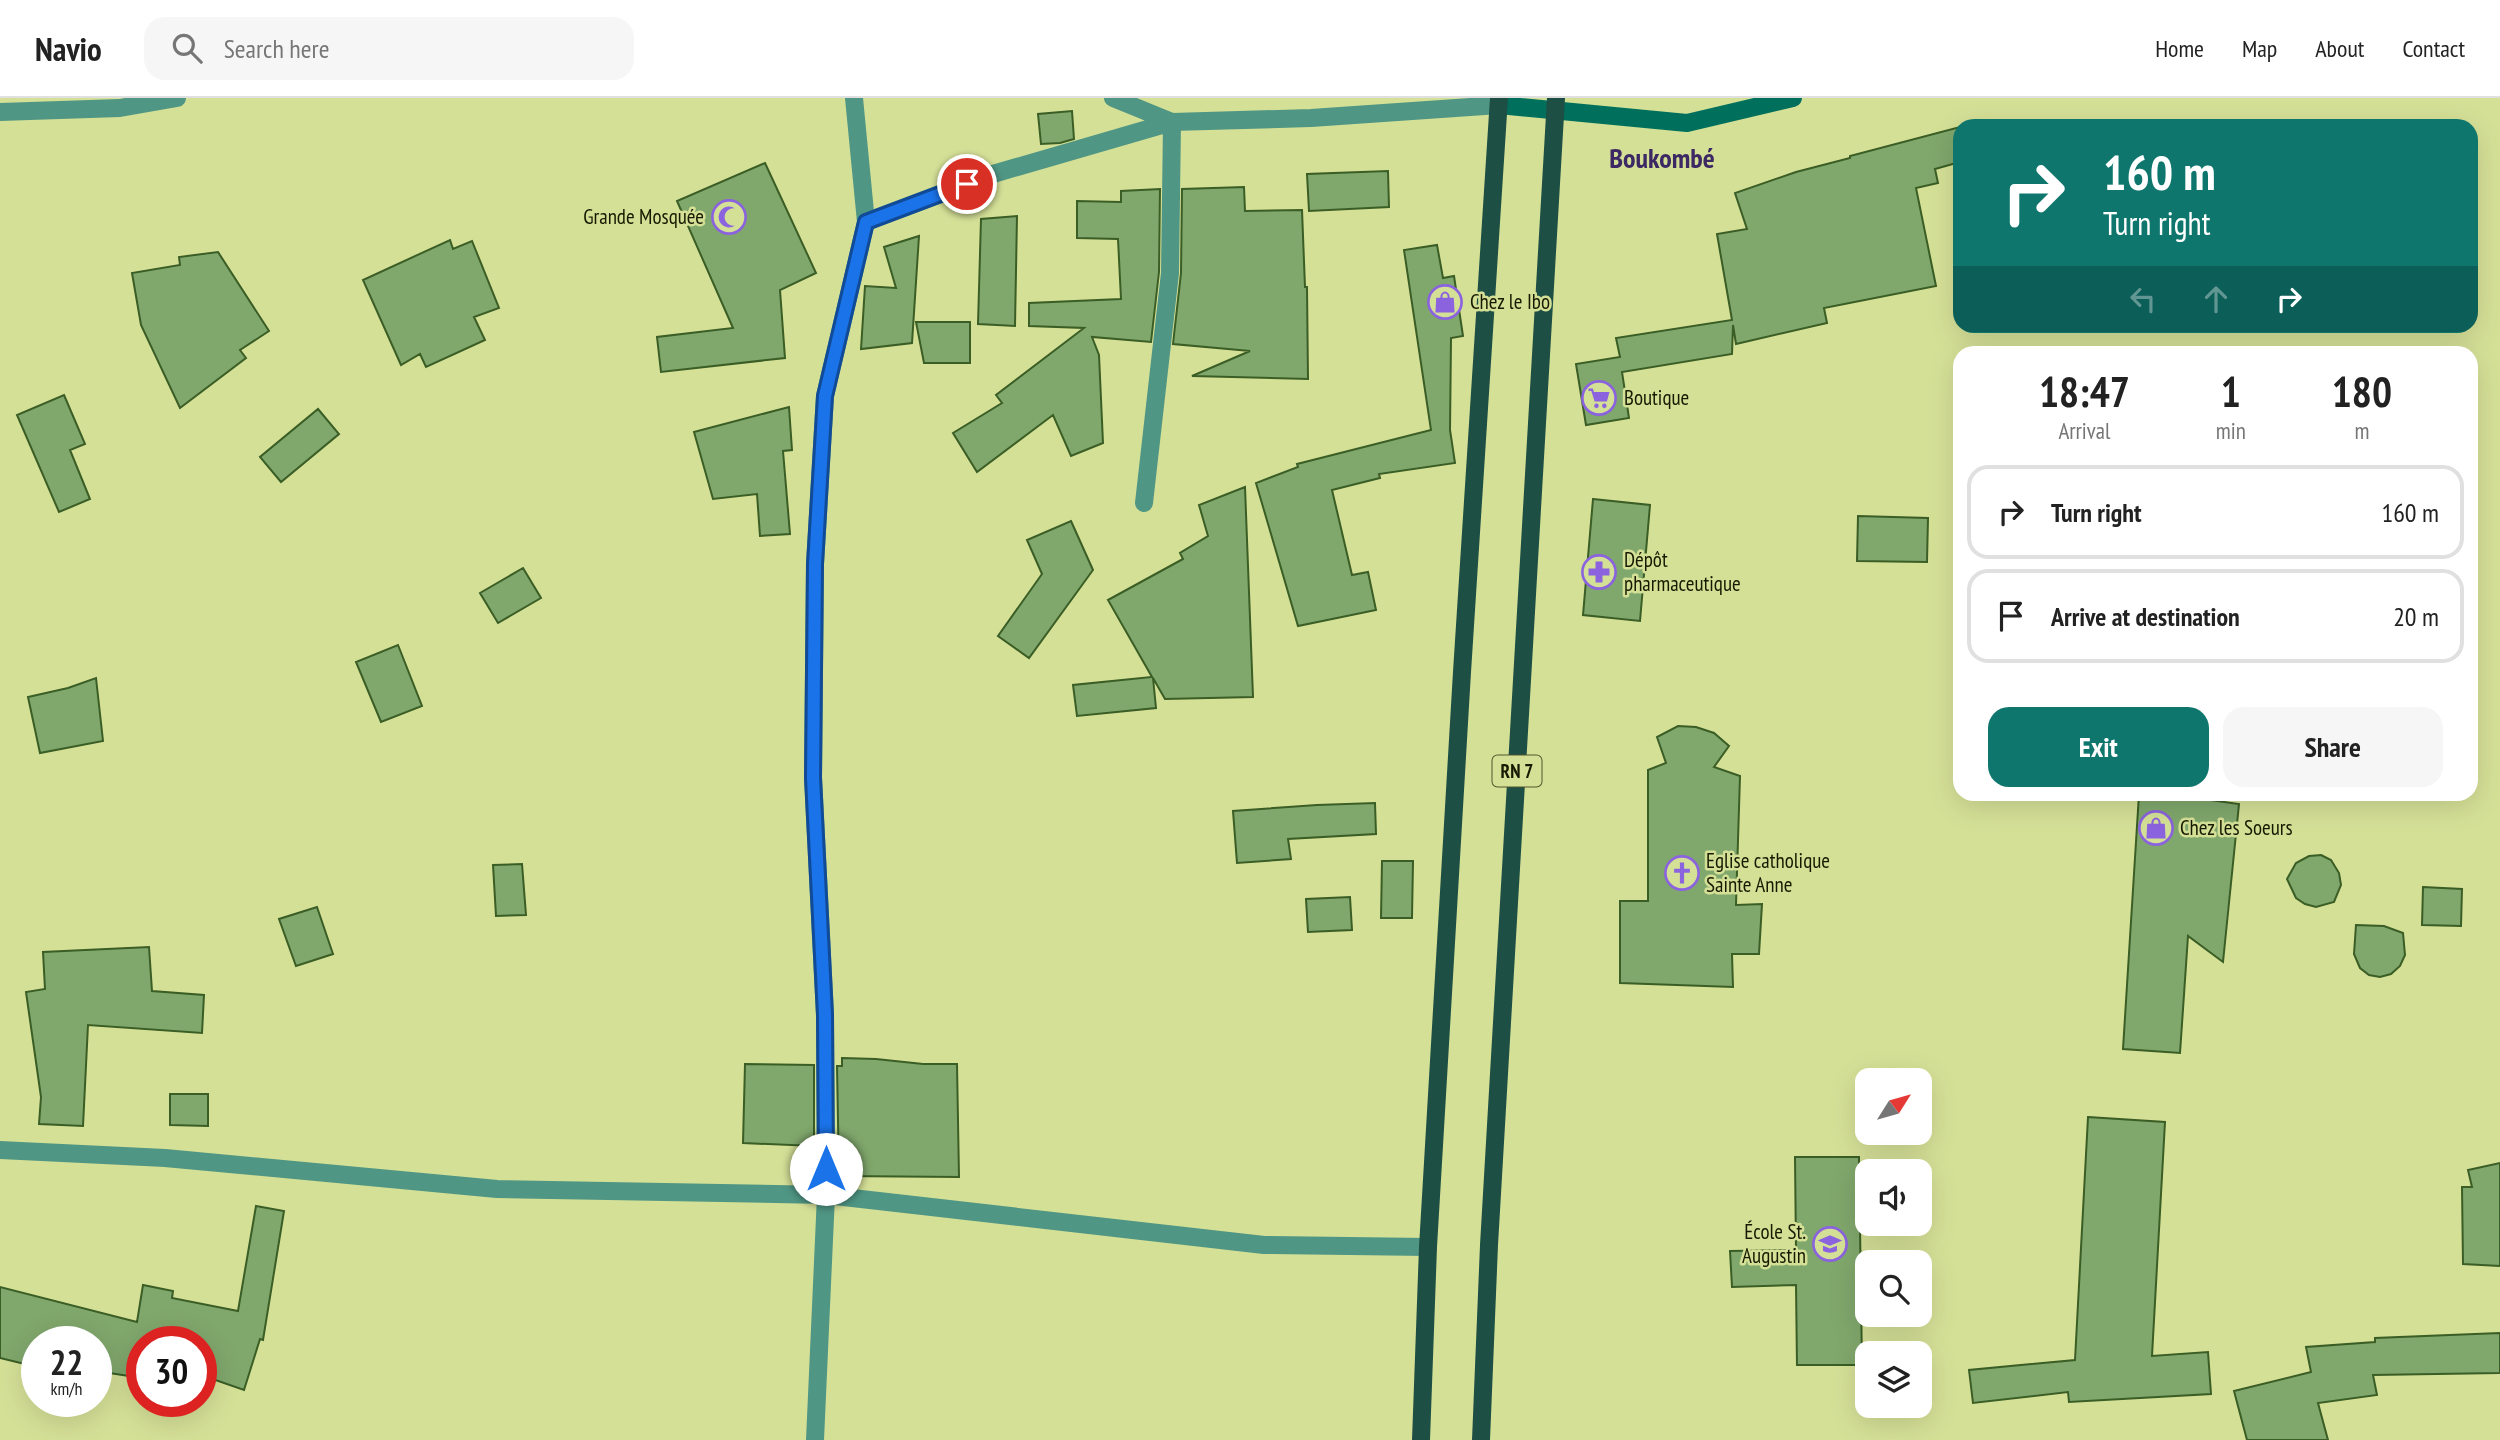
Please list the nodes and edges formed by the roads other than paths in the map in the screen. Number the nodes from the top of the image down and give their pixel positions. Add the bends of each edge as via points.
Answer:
1 (177, 98) edge
2 (854, 98) edge
3 (1793, 98) edge
4 (1123, 100) edge
5 (1499, 102) edge
6 (1555, 104) edge
7 (0, 112) edge
8 (1172, 121) junction
9 (866, 222) junction
10 (1144, 503) dead end
11 (0, 1150) edge
12 (826, 1195) junction
13 (1429, 1247) junction
14 (815, 1440) edge
15 (1421, 1440) edge
16 (1481, 1440) edge

1 - 7 street via 120,108
2 - 9 street
3 - 6 main road via 1688,123
4 - 8 street
5 - 6 main road
5 - 8 street via 1311,118
5 - 13 main road
6 - 16 main road, RN 7
8 - 9 street via 993,174
8 - 10 street via 1170,273
9 - 12 street via 825,396 815,564 813,778 825,1015
11 - 12 street via 165,1158 497,1189
12 - 13 street via 1264,1245
12 - 14 street
13 - 15 main road

